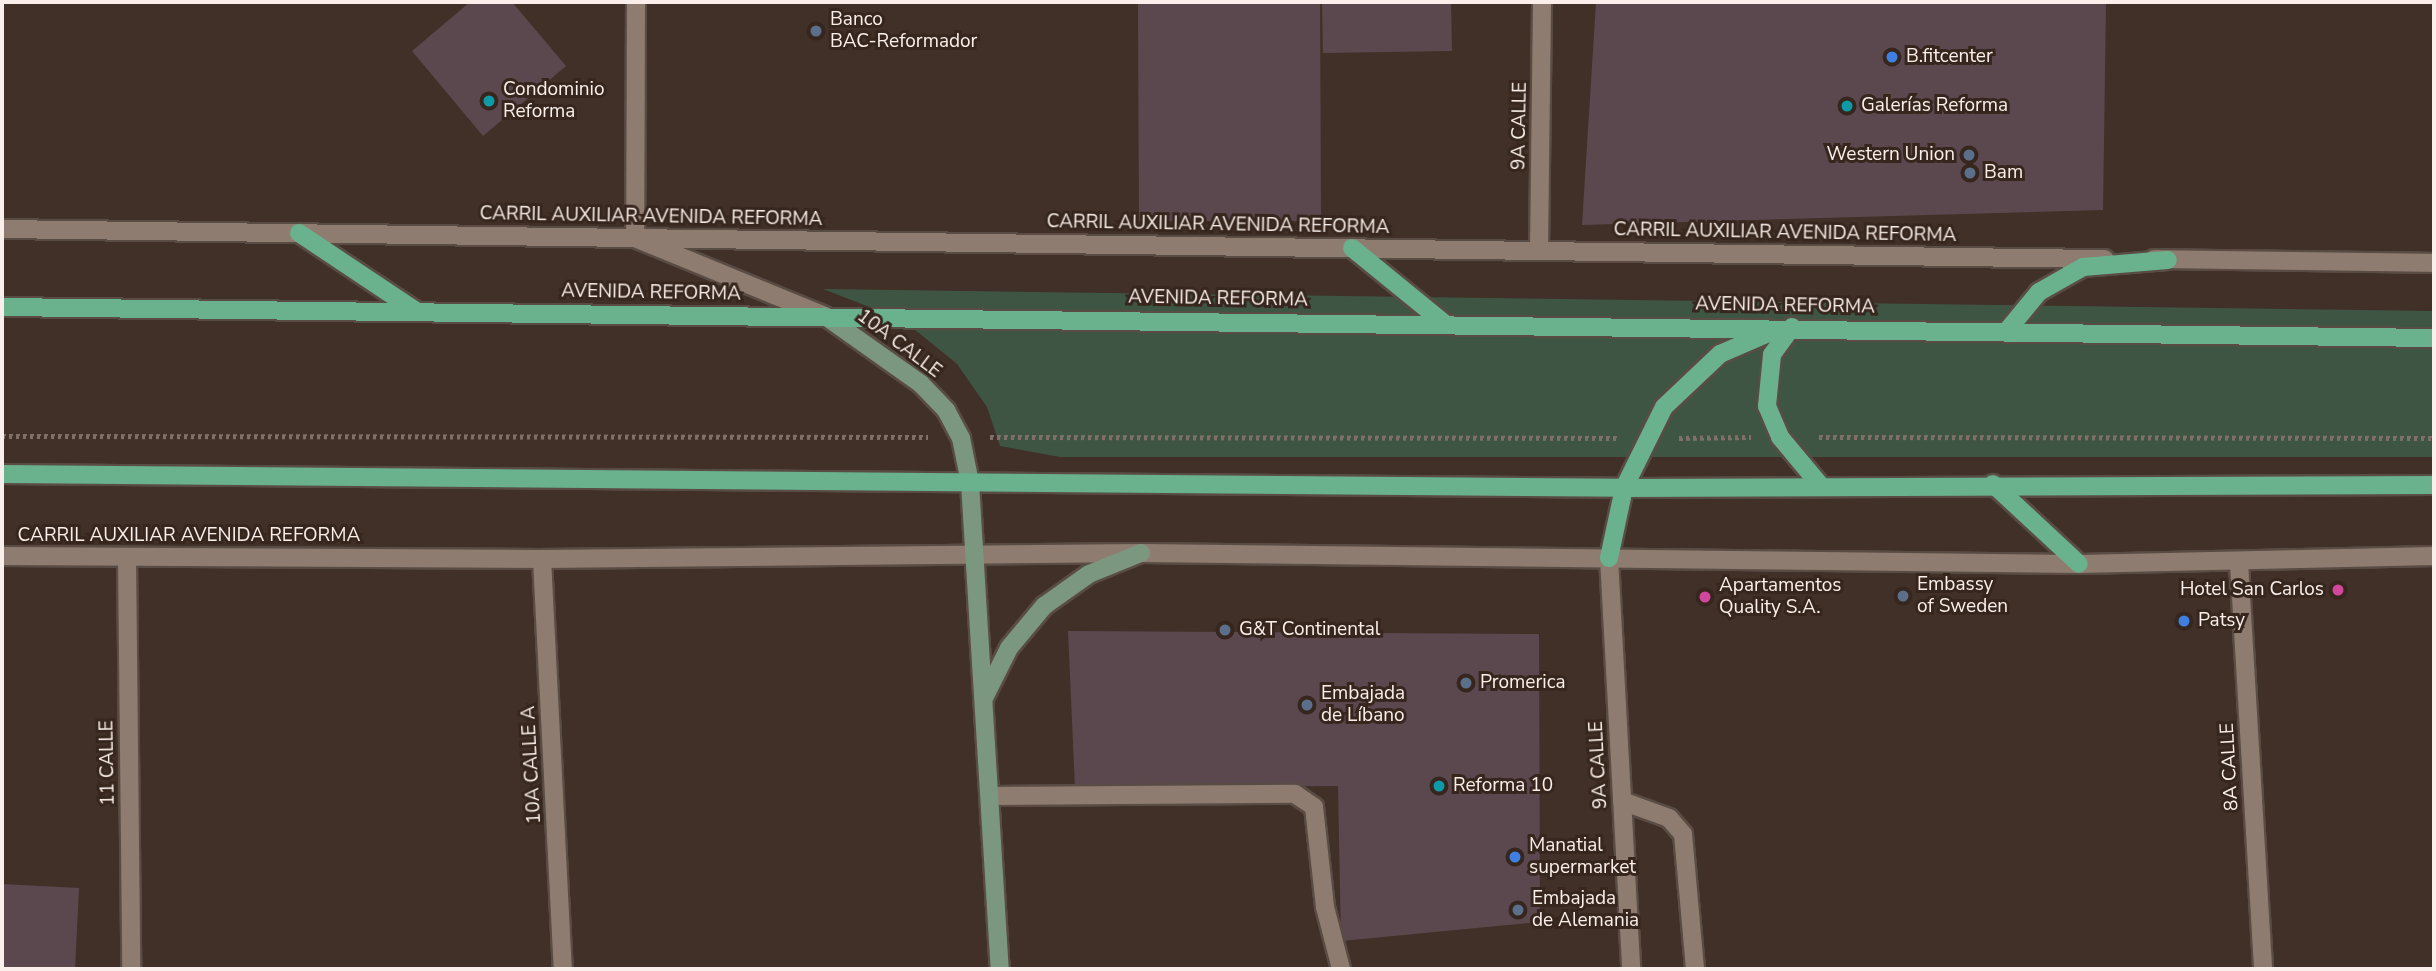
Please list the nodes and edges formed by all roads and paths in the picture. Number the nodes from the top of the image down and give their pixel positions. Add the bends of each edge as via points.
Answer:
1 (636, 2) edge
2 (1542, 2) edge
3 (2, 229) edge
4 (299, 233) junction
5 (635, 238) junction
6 (1352, 248) junction
7 (1539, 250) junction
8 (2168, 260) junction
9 (2434, 264) edge
10 (2, 307) edge
11 (416, 311) junction
12 (825, 316) junction
13 (1444, 323) junction
14 (1792, 327) junction
15 (2006, 332) junction
16 (2434, 338) edge
17 (2, 436) edge
18 (1780, 437) junction
19 (961, 438) junction
20 (1645, 438) junction
21 (2434, 438) edge
22 (2, 474) edge
23 (970, 483) junction
24 (1993, 484) junction
25 (1820, 485) junction
26 (2434, 485) edge
27 (1624, 488) junction
28 (1141, 553) junction
29 (973, 554) junction
30 (2, 556) edge
31 (2434, 556) edge
32 (127, 557) junction
33 (1609, 558) junction
34 (542, 559) junction
35 (2239, 563) junction
36 (2079, 564) junction
37 (984, 698) junction
38 (990, 796) junction
39 (1622, 801) junction
40 (131, 969) edge
41 (563, 969) edge
42 (1000, 969) edge
43 (1341, 969) edge
44 (1631, 969) edge
45 (1695, 969) edge
46 (2263, 969) edge

1 - 5 street
2 - 7 street, 9A CALLE
3 - 4 street, CARRIL AUXILIAR AVENIDA REFORMA
4 - 5 street, CARRIL AUXILIAR AVENIDA REFORMA
4 - 11 main road
5 - 6 street, CARRIL AUXILIAR AVENIDA REFORMA
5 - 12 street, 10A CALLE
6 - 7 street, CARRIL AUXILIAR AVENIDA REFORMA
6 - 13 main road
7 - 8 street, CARRIL AUXILIAR AVENIDA REFORMA
8 - 9 street, CARRIL AUXILIAR AVENIDA REFORMA
8 - 15 main road via 2083,267 2039,292
10 - 11 main road, AVENIDA REFORMA
11 - 12 main road, AVENIDA REFORMA
12 - 13 main road, AVENIDA REFORMA
12 - 19 main road, 10A CALLE via 922,384 946,410
13 - 14 main road, AVENIDA REFORMA
14 - 15 main road, AVENIDA REFORMA
14 - 18 main road via 1772,355 1765,389
14 - 20 main road via 1754,337 1720,354 1689,378
15 - 16 main road, AVENIDA REFORMA
17 - 19 path
18 - 20 path
18 - 21 path
18 - 25 main road
19 - 20 path
19 - 23 main road, 10A CALLE
20 - 27 main road
22 - 23 main road
23 - 27 main road
23 - 29 main road, 10A CALLE
24 - 25 main road
24 - 26 main road
24 - 36 main road
25 - 27 main road
27 - 33 main road
28 - 29 street, CARRIL AUXILIAR AVENIDA REFORMA
28 - 33 street, CARRIL AUXILIAR AVENIDA REFORMA
28 - 37 main road via 1089,574 1044,606 1009,648
29 - 34 street, CARRIL AUXILIAR AVENIDA REFORMA
29 - 37 main road, 10A CALLE
30 - 32 street, CARRIL AUXILIAR AVENIDA REFORMA
31 - 35 street, CARRIL AUXILIAR AVENIDA REFORMA
32 - 34 street, CARRIL AUXILIAR AVENIDA REFORMA
32 - 40 street, 11 CALLE
33 - 36 street, CARRIL AUXILIAR AVENIDA REFORMA
33 - 39 street, 9A CALLE
34 - 41 street, 10A CALLE A
35 - 36 street, CARRIL AUXILIAR AVENIDA REFORMA
35 - 46 street, 8A CALLE
37 - 38 main road, 10A CALLE
38 - 42 main road, 10A CALLE
38 - 43 street via 1295,794 1314,807 1325,907
39 - 44 street, 9A CALLE
39 - 45 street via 1669,818 1683,834

